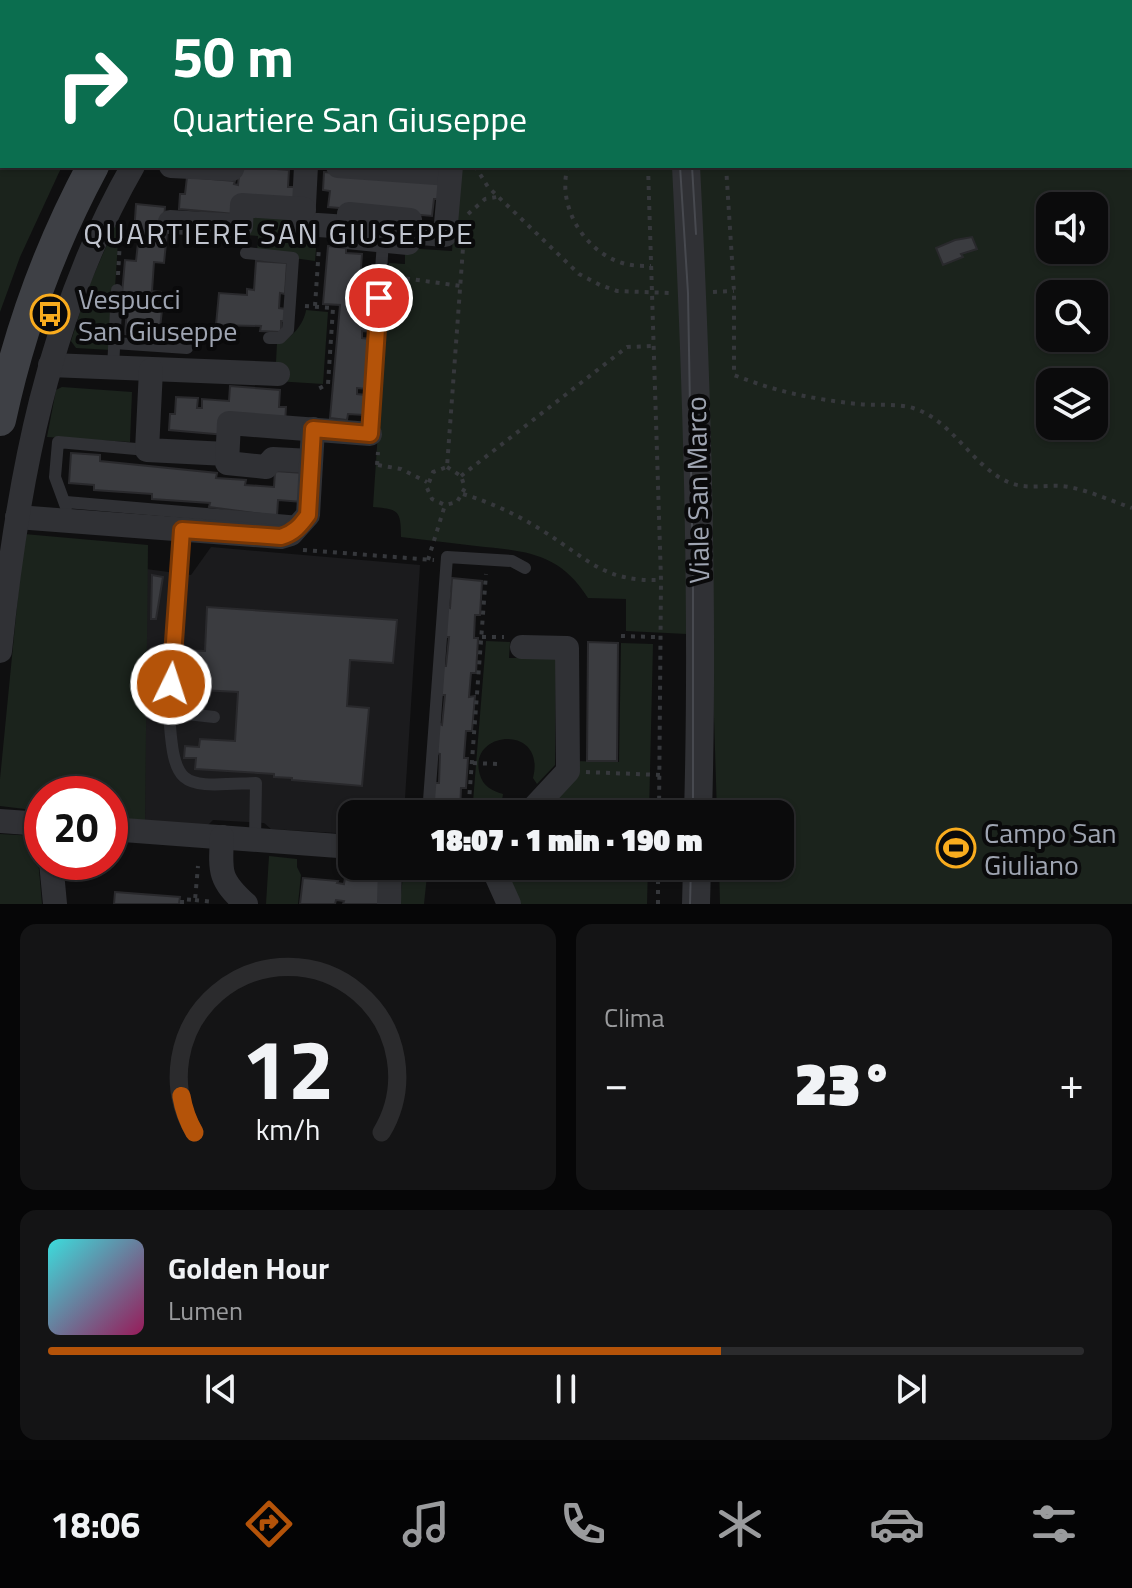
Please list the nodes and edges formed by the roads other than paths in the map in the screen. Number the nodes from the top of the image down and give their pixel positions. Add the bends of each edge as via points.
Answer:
1 (92, 168) edge
2 (132, 168) edge
3 (212, 168) edge
4 (232, 168) edge
5 (306, 168) edge
6 (406, 168) edge
7 (686, 168) edge
8 (451, 170) edge
9 (312, 217) junction
10 (170, 222) dead end
11 (348, 227) junction
12 (409, 232) junction
13 (383, 241) junction
14 (246, 253) dead end
15 (117, 290) dead end
16 (269, 338) dead end
17 (187, 348) dead end
18 (113, 356) junction
19 (50, 365) junction
20 (151, 370) junction
21 (278, 374) dead end
22 (0, 420) edge
23 (313, 429) junction
24 (374, 442) joint
25 (147, 450) junction
26 (227, 454) junction
27 (311, 461) junction
28 (65, 512) junction
29 (17, 517) junction
30 (303, 522) junction
31 (182, 530) junction
32 (525, 568) dead end
33 (522, 647) dead end
34 (0, 651) edge
35 (169, 712) junction
36 (214, 717) dead end
37 (429, 800) edge
38 (541, 800) edge
39 (698, 800) edge
40 (0, 821) edge
41 (24, 823) edge
42 (128, 830) edge
43 (211, 837) junction
44 (255, 840) junction
45 (338, 846) edge
46 (53, 880) edge
47 (390, 880) edge
48 (498, 880) edge
49 (697, 880) edge
50 (55, 904) edge
51 (246, 904) edge
52 (389, 904) edge
53 (509, 904) edge
54 (696, 904) edge

1 - 22 main road via 42,277
2 - 19 street via 74,289
3 - 4 street
5 - 9 street
6 - 8 street
7 - 39 street, Viale San Marco via 698,536
8 - 12 street via 445,235
9 - 10 street via 242,205 241,226
9 - 11 street
11 - 12 street via 349,214 410,220
11 - 13 street via 347,237
12 - 13 street via 408,243
13 - 24 lane
14 - 16 lane via 293,258 288,330 280,338
15 - 18 lane
17 - 18 lane
18 - 19 street
18 - 20 street
19 - 29 street
20 - 21 street
20 - 25 street
23 - 24 street
23 - 26 street via 229,423
23 - 27 street
25 - 26 street
25 - 28 lane via 58,442 55,477
26 - 27 street via 227,463 266,467 273,459
27 - 30 street via 308,515
28 - 29 street
28 - 30 lane
28 - 31 street
29 - 34 street
30 - 31 street via 281,537
31 - 35 lane
32 - 37 lane via 512,561 447,557
33 - 38 street via 567,648 568,771
35 - 36 lane
35 - 44 lane via 171,750 179,774 189,782 210,785 256,783
40 - 41 street
42 - 43 street
43 - 44 street
43 - 51 street via 228,889
44 - 45 street
46 - 50 street
47 - 52 street
48 - 53 street
49 - 54 street

